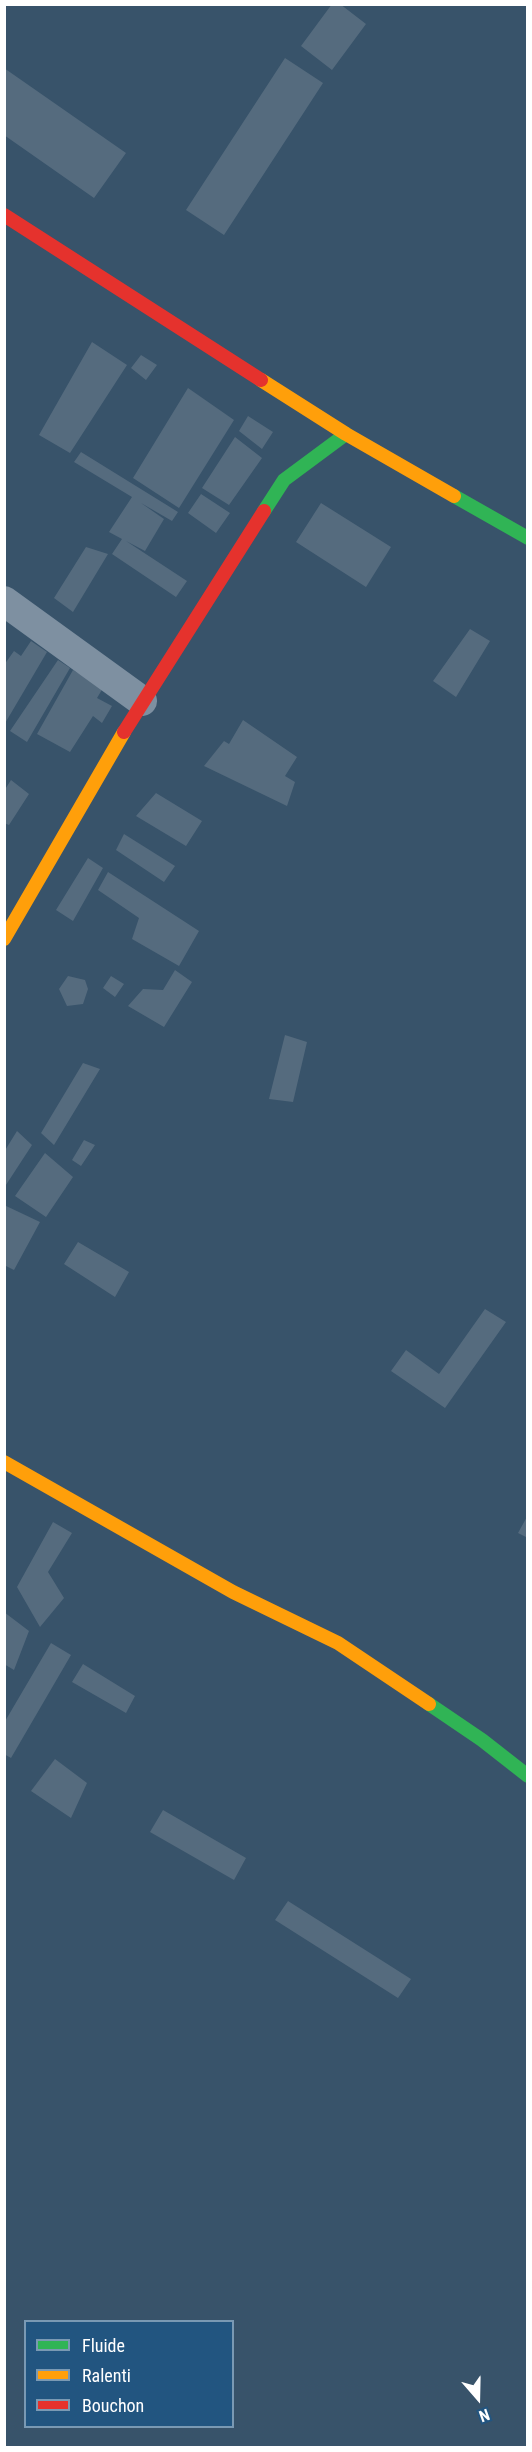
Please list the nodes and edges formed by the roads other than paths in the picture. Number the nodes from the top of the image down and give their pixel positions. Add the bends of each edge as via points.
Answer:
1 (4, 215) edge
2 (346, 434) junction
3 (528, 538) edge
4 (4, 601) edge
5 (142, 701) junction
6 (4, 939) edge
7 (4, 1462) edge
8 (528, 1776) edge

1 - 2 street
2 - 3 street
2 - 5 street via 284,480
4 - 5 street
5 - 6 street
7 - 8 street via 222,1586 338,1643 482,1740

